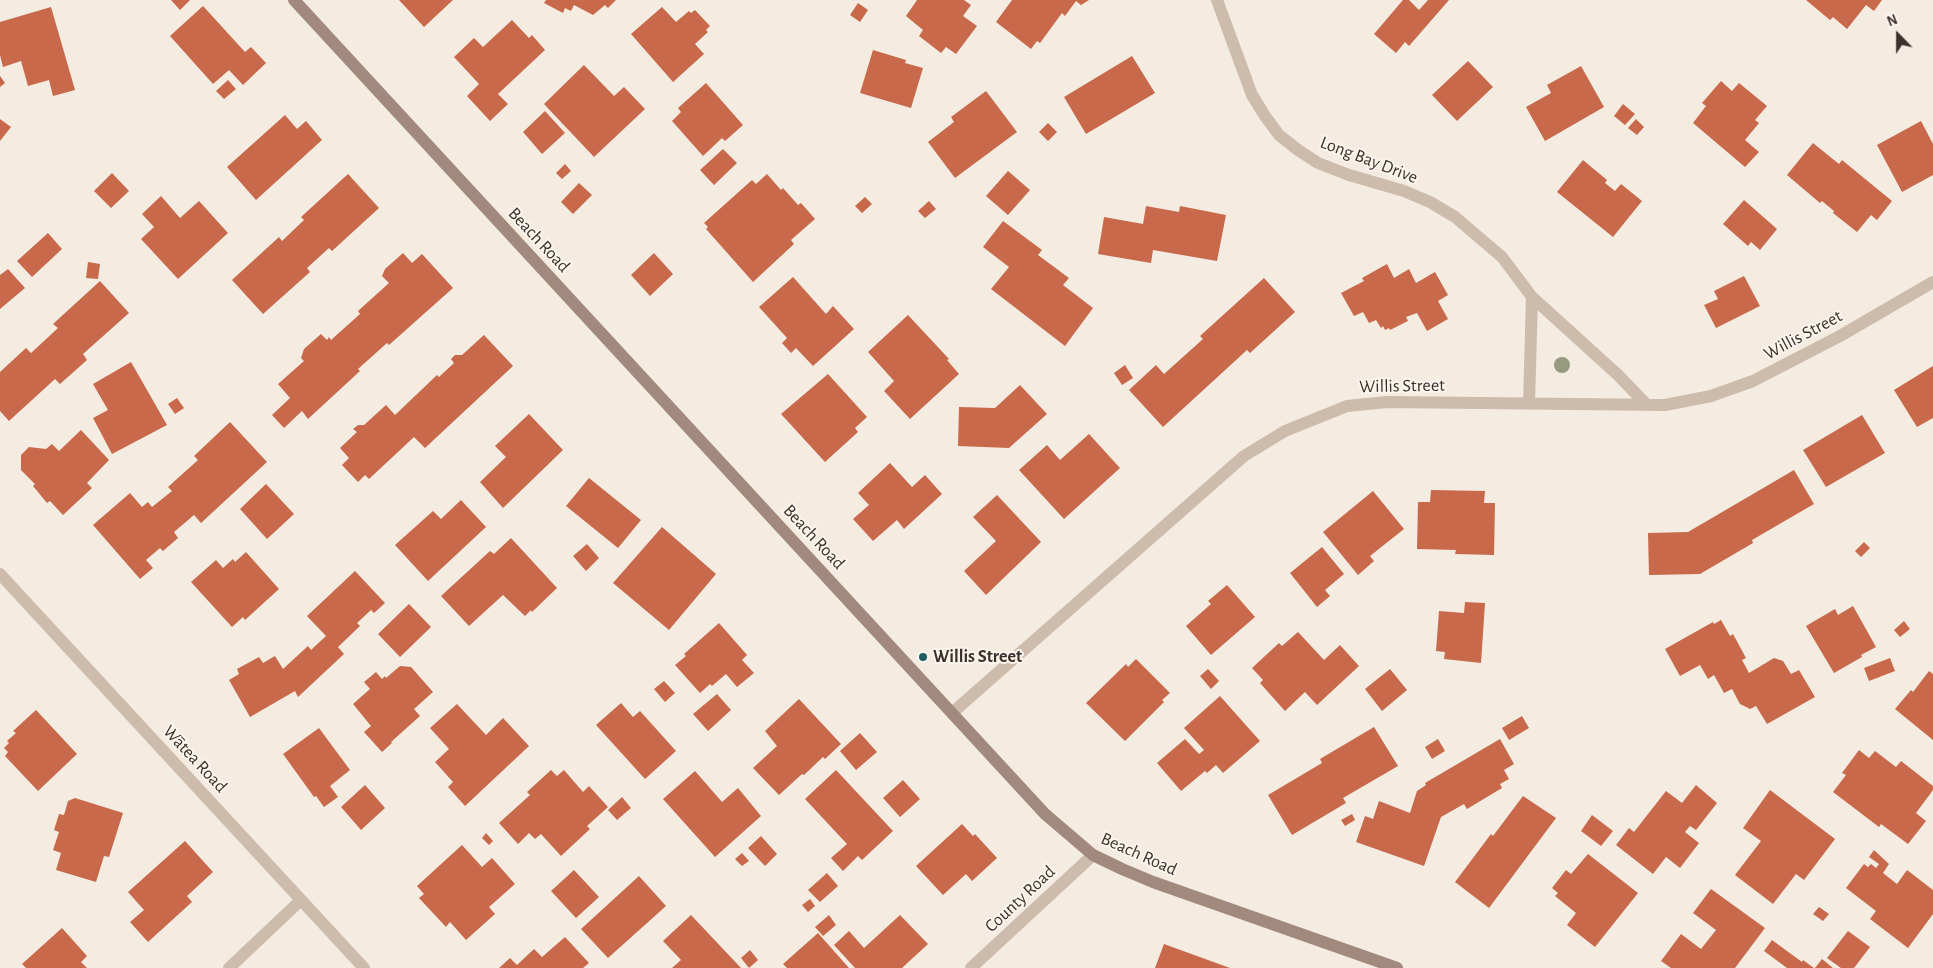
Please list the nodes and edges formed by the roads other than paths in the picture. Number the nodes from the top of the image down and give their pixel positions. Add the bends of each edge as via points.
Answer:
1 (294, 0) edge
2 (1217, 0) edge
3 (1933, 282) edge
4 (1532, 297) junction
5 (1529, 404) junction
6 (1646, 404) junction
7 (0, 574) edge
8 (952, 713) junction
9 (1093, 855) junction
10 (301, 900) junction
11 (229, 968) edge
12 (364, 968) edge
13 (971, 968) edge
14 (1397, 968) edge

1 - 8 main road, Beach Road
2 - 4 street, Long Bay Drive via 1252,95 1279,135 1318,163 1404,191 1455,217 1502,257
3 - 6 street, Willis Street via 1754,381 1711,396
4 - 5 street
4 - 6 street, Long Bay Drive
5 - 6 street, Willis Street
5 - 8 street, Willis Street via 1386,402 1347,406 1285,431 1244,456
7 - 10 street, Wātea Road
8 - 9 main road, Beach Road via 1045,814
9 - 13 street, County Road
9 - 14 main road, Beach Road via 1153,882
10 - 11 street
10 - 12 street, Wātea Road

